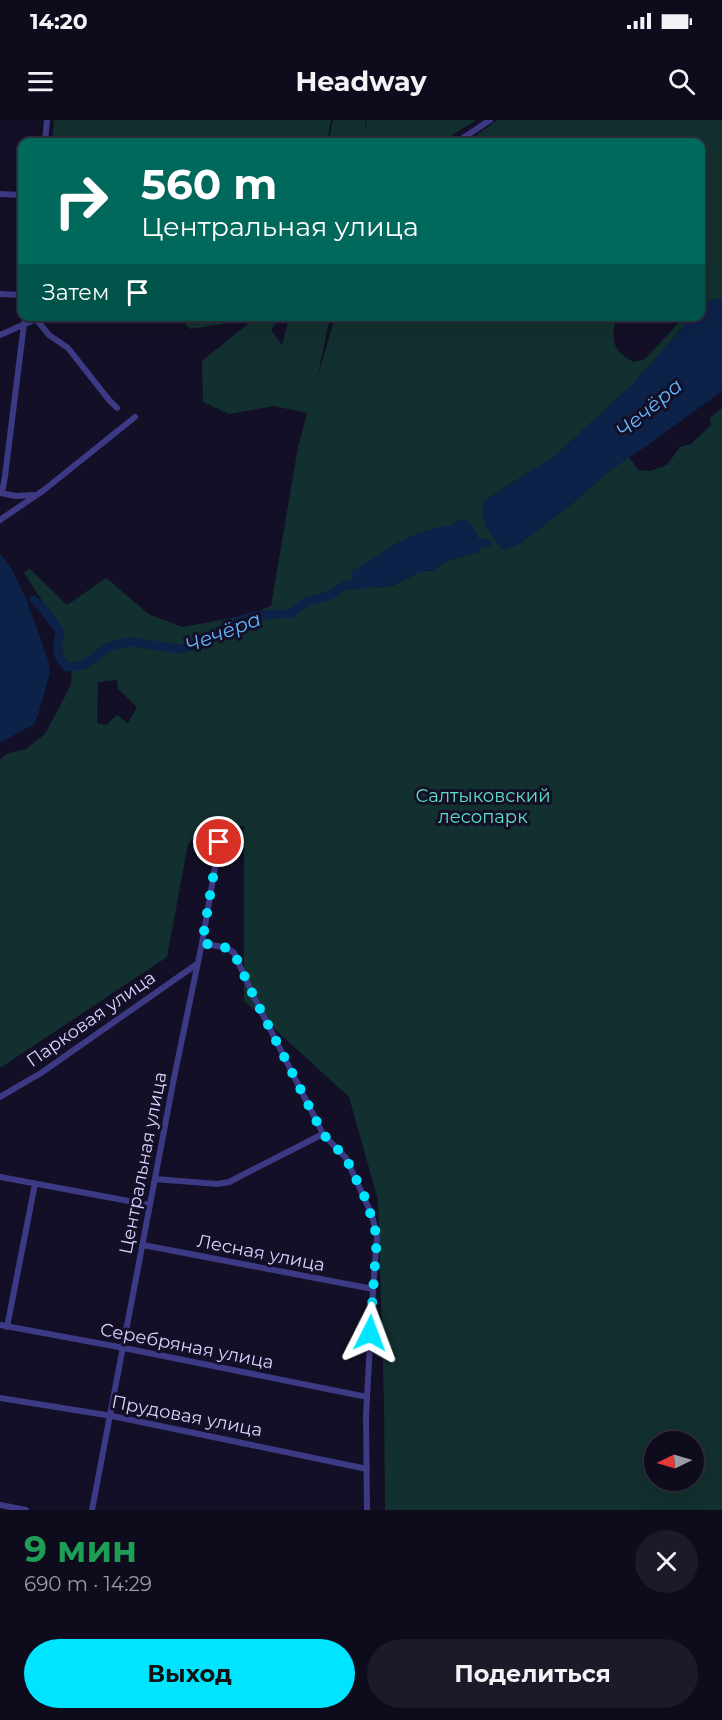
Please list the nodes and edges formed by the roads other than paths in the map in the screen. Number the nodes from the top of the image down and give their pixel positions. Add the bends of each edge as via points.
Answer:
1 (47, 120) edge
2 (490, 120) edge
3 (45, 138) edge
4 (463, 138) edge
5 (0, 194) edge
6 (18, 195) edge
7 (0, 294) edge
8 (18, 295) edge
9 (24, 321) edge
10 (33, 321) edge
11 (42, 321) edge
12 (24, 325) junction
13 (0, 334) edge
14 (117, 408) dead end
15 (135, 417) dead end
16 (1, 493) edge
17 (36, 495) junction
18 (0, 520) edge
19 (223, 821) dead end
20 (202, 943) junction
21 (197, 963) junction
22 (0, 1098) edge
23 (323, 1134) junction
24 (0, 1178) edge
25 (155, 1179) junction
26 (35, 1184) junction
27 (150, 1205) junction
28 (143, 1245) junction
29 (373, 1289) junction
30 (3, 1326) edge
31 (124, 1348) junction
32 (368, 1397) junction
33 (0, 1398) edge
34 (112, 1416) junction
35 (367, 1468) junction
36 (0, 1505) edge
37 (26, 1510) edge
38 (93, 1510) edge
39 (367, 1510) edge

1 - 3 street
2 - 4 street
5 - 6 street
7 - 8 street
9 - 12 street
10 - 12 street
11 - 14 street via 49,335 68,348
12 - 13 street
12 - 16 street
15 - 17 street
16 - 17 street
17 - 18 street
19 - 20 street, Центральная улица
20 - 21 street, Центральная улица
20 - 23 street via 234,953
21 - 22 street, Парковая улица
21 - 25 street, Центральная улица
23 - 25 street via 229,1182
23 - 29 street via 346,1158 372,1215 377,1237
24 - 26 street
25 - 27 street, Центральная улица
26 - 27 street
26 - 30 street
27 - 28 street, Центральная улица
28 - 29 street, Лесная улица
28 - 31 street, Центральная улица
29 - 32 street
30 - 31 street, Серебряная улица
31 - 32 street, Серебряная улица
31 - 34 street, Центральная улица
32 - 35 street
33 - 34 street, Прудовая улица
34 - 35 street, Прудовая улица
34 - 38 street, Центральная улица
35 - 39 street
36 - 37 street

